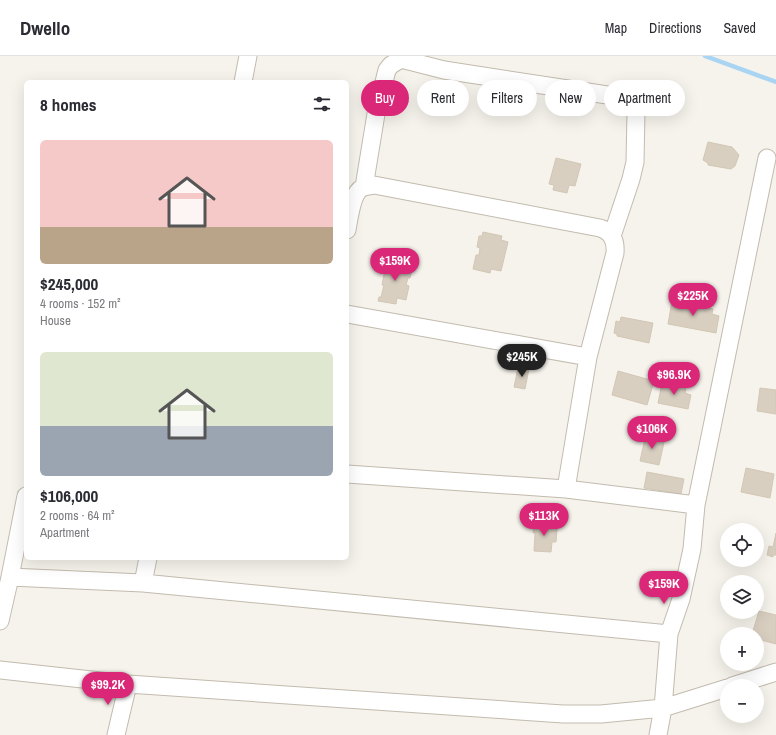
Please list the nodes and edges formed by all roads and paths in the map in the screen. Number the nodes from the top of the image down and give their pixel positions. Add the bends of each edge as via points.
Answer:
1 (248, 56) edge
2 (243, 80) edge
3 (767, 158) dead end
4 (364, 187) junction
5 (349, 215) edge
6 (612, 236) junction
7 (349, 314) edge
8 (588, 357) junction
9 (349, 474) edge
10 (566, 489) junction
11 (696, 505) junction
12 (24, 506) edge
13 (148, 560) edge
14 (10, 577) junction
15 (143, 583) junction
16 (0, 621) edge
17 (669, 634) junction
18 (0, 670) edge
19 (776, 672) edge
20 (754, 679) edge
21 (128, 684) junction
22 (720, 690) edge
23 (663, 708) junction
24 (116, 735) edge
25 (658, 735) edge

1 - 2 street
3 - 11 street
4 - 5 street via 350,208
4 - 6 street via 382,186 600,228
4 - 6 street via 376,114 387,70 401,59 444,70 627,98 636,112 635,162
6 - 8 street via 616,246 615,253
7 - 8 street
8 - 10 street
9 - 10 street
10 - 11 street
11 - 17 street via 691,556 681,599
12 - 14 street
13 - 15 street
14 - 15 street
14 - 16 street
15 - 17 street
17 - 23 street
18 - 21 street
19 - 20 street
21 - 23 street via 563,714 601,714
21 - 24 street
22 - 23 street
23 - 25 street

